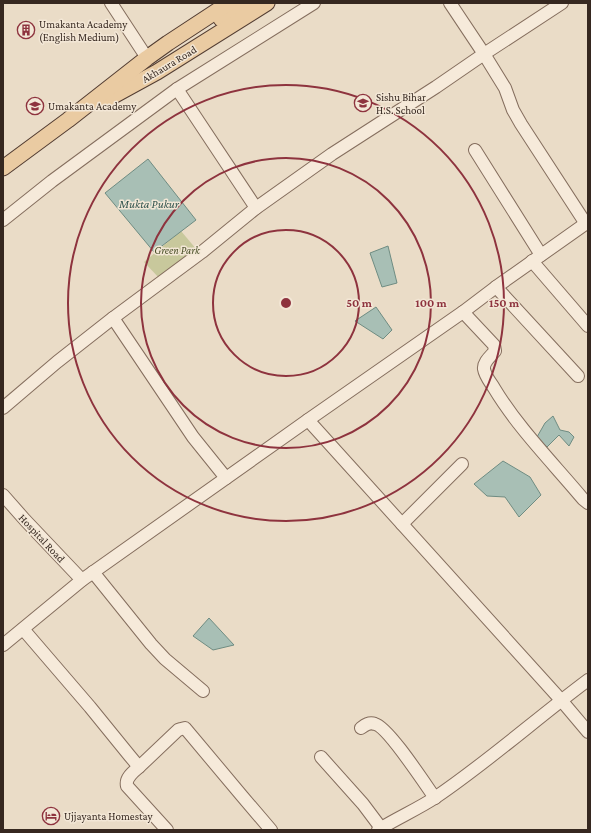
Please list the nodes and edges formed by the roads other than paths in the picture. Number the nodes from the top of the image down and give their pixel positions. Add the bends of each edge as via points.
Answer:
1 (111, 3) edge
2 (229, 3) edge
3 (246, 3) edge
4 (268, 3) edge
5 (314, 3) edge
6 (450, 3) edge
7 (562, 3) edge
8 (484, 54) junction
9 (147, 58) junction
10 (177, 89) junction
11 (68, 120) junction
12 (475, 150) dead end
13 (3, 168) edge
14 (256, 208) junction
15 (3, 220) edge
16 (587, 223) edge
17 (537, 258) junction
18 (496, 287) junction
19 (463, 312) junction
20 (113, 318) junction
21 (588, 326) edge
22 (578, 376) dead end
23 (3, 408) edge
24 (308, 420) junction
25 (462, 464) dead end
26 (226, 478) junction
27 (3, 496) edge
28 (588, 503) edge
29 (402, 524) junction
30 (93, 572) junction
31 (82, 580) junction
32 (23, 629) junction
33 (3, 645) edge
34 (588, 680) edge
35 (203, 691) dead end
36 (561, 700) junction
37 (361, 728) dead end
38 (588, 732) edge
39 (321, 757) dead end
40 (139, 767) junction
41 (435, 798) junction
42 (380, 829) edge
43 (167, 830) edge
44 (272, 830) edge

1 - 9 street
2 - 9 main road, Akhaura Road
3 - 11 main road
4 - 11 main road, Akhaura Road via 157,72
5 - 10 street
6 - 8 street
7 - 8 street
8 - 14 street via 332,154
8 - 16 street via 505,88 521,124
9 - 11 main road, Akhaura Road
10 - 14 street
10 - 15 street
11 - 13 main road, Akhaura Road
12 - 17 street
14 - 20 street
16 - 17 street
17 - 18 street
17 - 21 street
18 - 19 street
18 - 22 street
19 - 24 street
19 - 28 street via 494,345 495,351 484,368 505,406
20 - 23 street
20 - 26 street via 193,437
24 - 26 street
24 - 29 street
25 - 29 street
26 - 30 street
27 - 31 street, Hospital Road
29 - 36 street
30 - 31 street
30 - 35 street via 151,644
31 - 32 street
32 - 33 street
32 - 40 street
34 - 36 street
36 - 38 street
36 - 41 street
37 - 41 street via 374,723 383,729
39 - 42 street via 363,804
40 - 43 street via 127,780 127,786
40 - 44 street via 178,730 185,728
41 - 42 street

